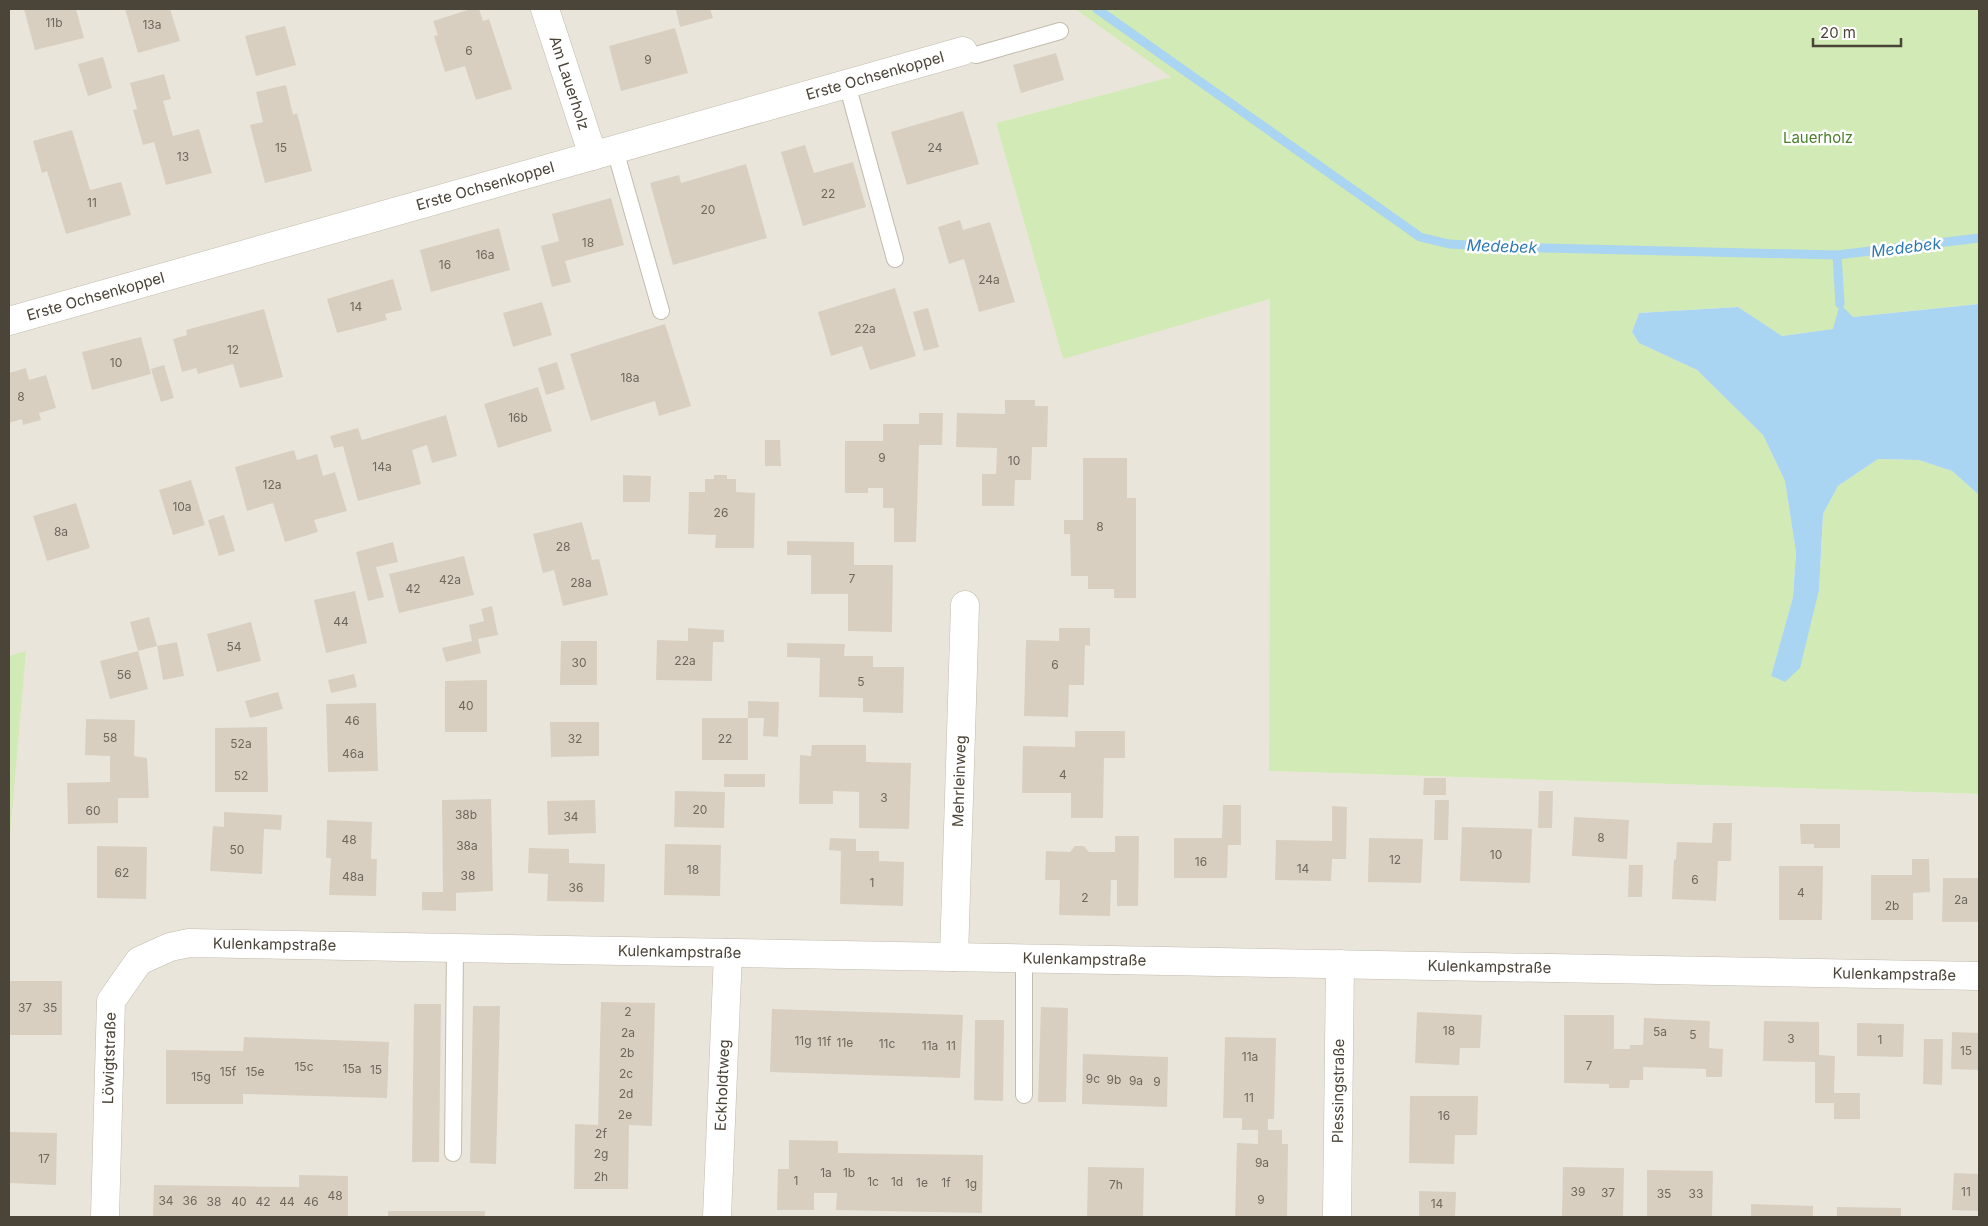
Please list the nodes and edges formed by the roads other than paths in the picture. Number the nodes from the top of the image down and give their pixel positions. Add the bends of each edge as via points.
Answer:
1 (545, 9) edge
2 (1060, 31) dead end
3 (963, 51) joint
4 (847, 84) junction
5 (604, 153) junction
6 (895, 259) dead end
7 (662, 311) dead end
8 (9, 321) edge
9 (965, 605) dead end
10 (190, 943) joint
11 (455, 948) junction
12 (728, 953) junction
13 (954, 957) junction
14 (1024, 958) junction
15 (1340, 964) junction
16 (1979, 976) edge
17 (1024, 1095) dead end
18 (452, 1153) dead end
19 (105, 1217) edge
20 (717, 1217) edge
21 (1336, 1217) edge

1 - 5 street, Am Lauerholz
2 - 3 lane via 976,55
3 - 4 street, Erste Ochsenkoppel
4 - 5 street, Erste Ochsenkoppel
4 - 6 lane
5 - 7 lane
5 - 8 street, Erste Ochsenkoppel
9 - 13 street, Mehrleinweg
10 - 11 street, Kulenkampstraße
10 - 19 street, Löwigtstraße via 139,961 111,1001
11 - 12 street, Kulenkampstraße
11 - 18 lane
12 - 13 street, Kulenkampstraße
12 - 20 street, Eckholdtweg
13 - 14 street, Kulenkampstraße
14 - 15 street, Kulenkampstraße
14 - 17 lane
15 - 16 street, Kulenkampstraße
15 - 21 street, Plessingstraße

